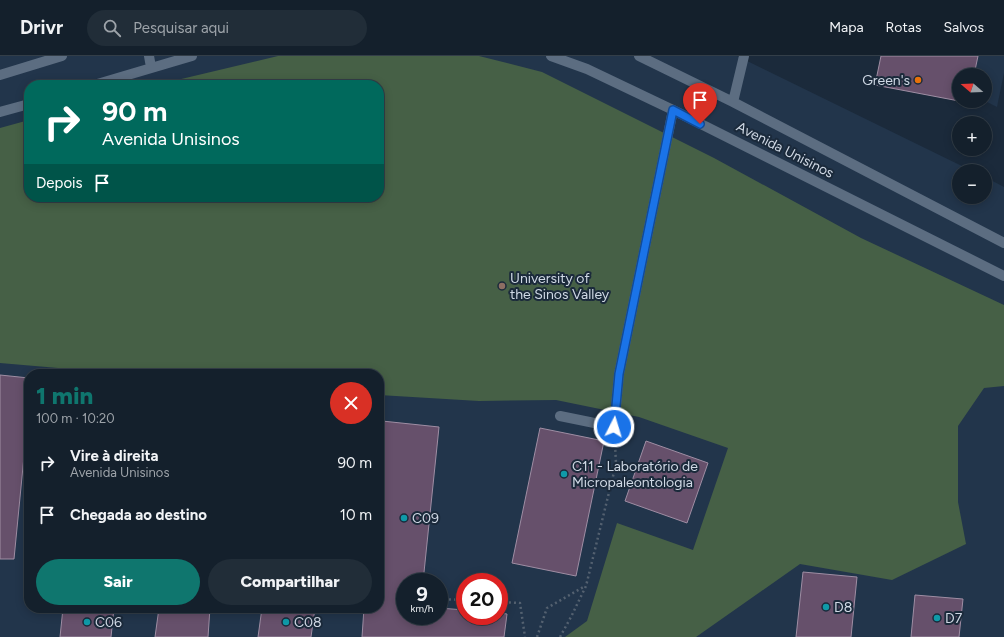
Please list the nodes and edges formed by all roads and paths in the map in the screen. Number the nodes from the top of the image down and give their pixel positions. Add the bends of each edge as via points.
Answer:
1 (62, 56) edge
2 (149, 56) edge
3 (192, 56) edge
4 (551, 56) edge
5 (638, 56) edge
6 (744, 56) edge
7 (151, 67) junction
8 (0, 75) edge
9 (110, 80) edge
10 (733, 102) junction
11 (24, 105) edge
12 (673, 110) junction
13 (0, 112) edge
14 (1004, 243) edge
15 (1004, 276) edge
16 (560, 416) dead end
17 (614, 427) junction
18 (586, 586) junction
19 (508, 602) edge
20 (525, 637) edge
21 (537, 637) edge
22 (560, 637) edge

1 - 8 lane
2 - 7 lane
3 - 7 lane
4 - 12 lane, Avenida Unisinos via 587,69
5 - 10 lane, Avenida Unisinos
6 - 10 lane
7 - 9 lane
10 - 14 lane, Avenida Unisinos
11 - 13 lane
12 - 15 lane, Avenida Unisinos
12 - 17 lane via 619,374
16 - 17 lane
17 - 18 path via 616,464
18 - 21 path via 547,608
18 - 22 path
19 - 20 path via 520,603

